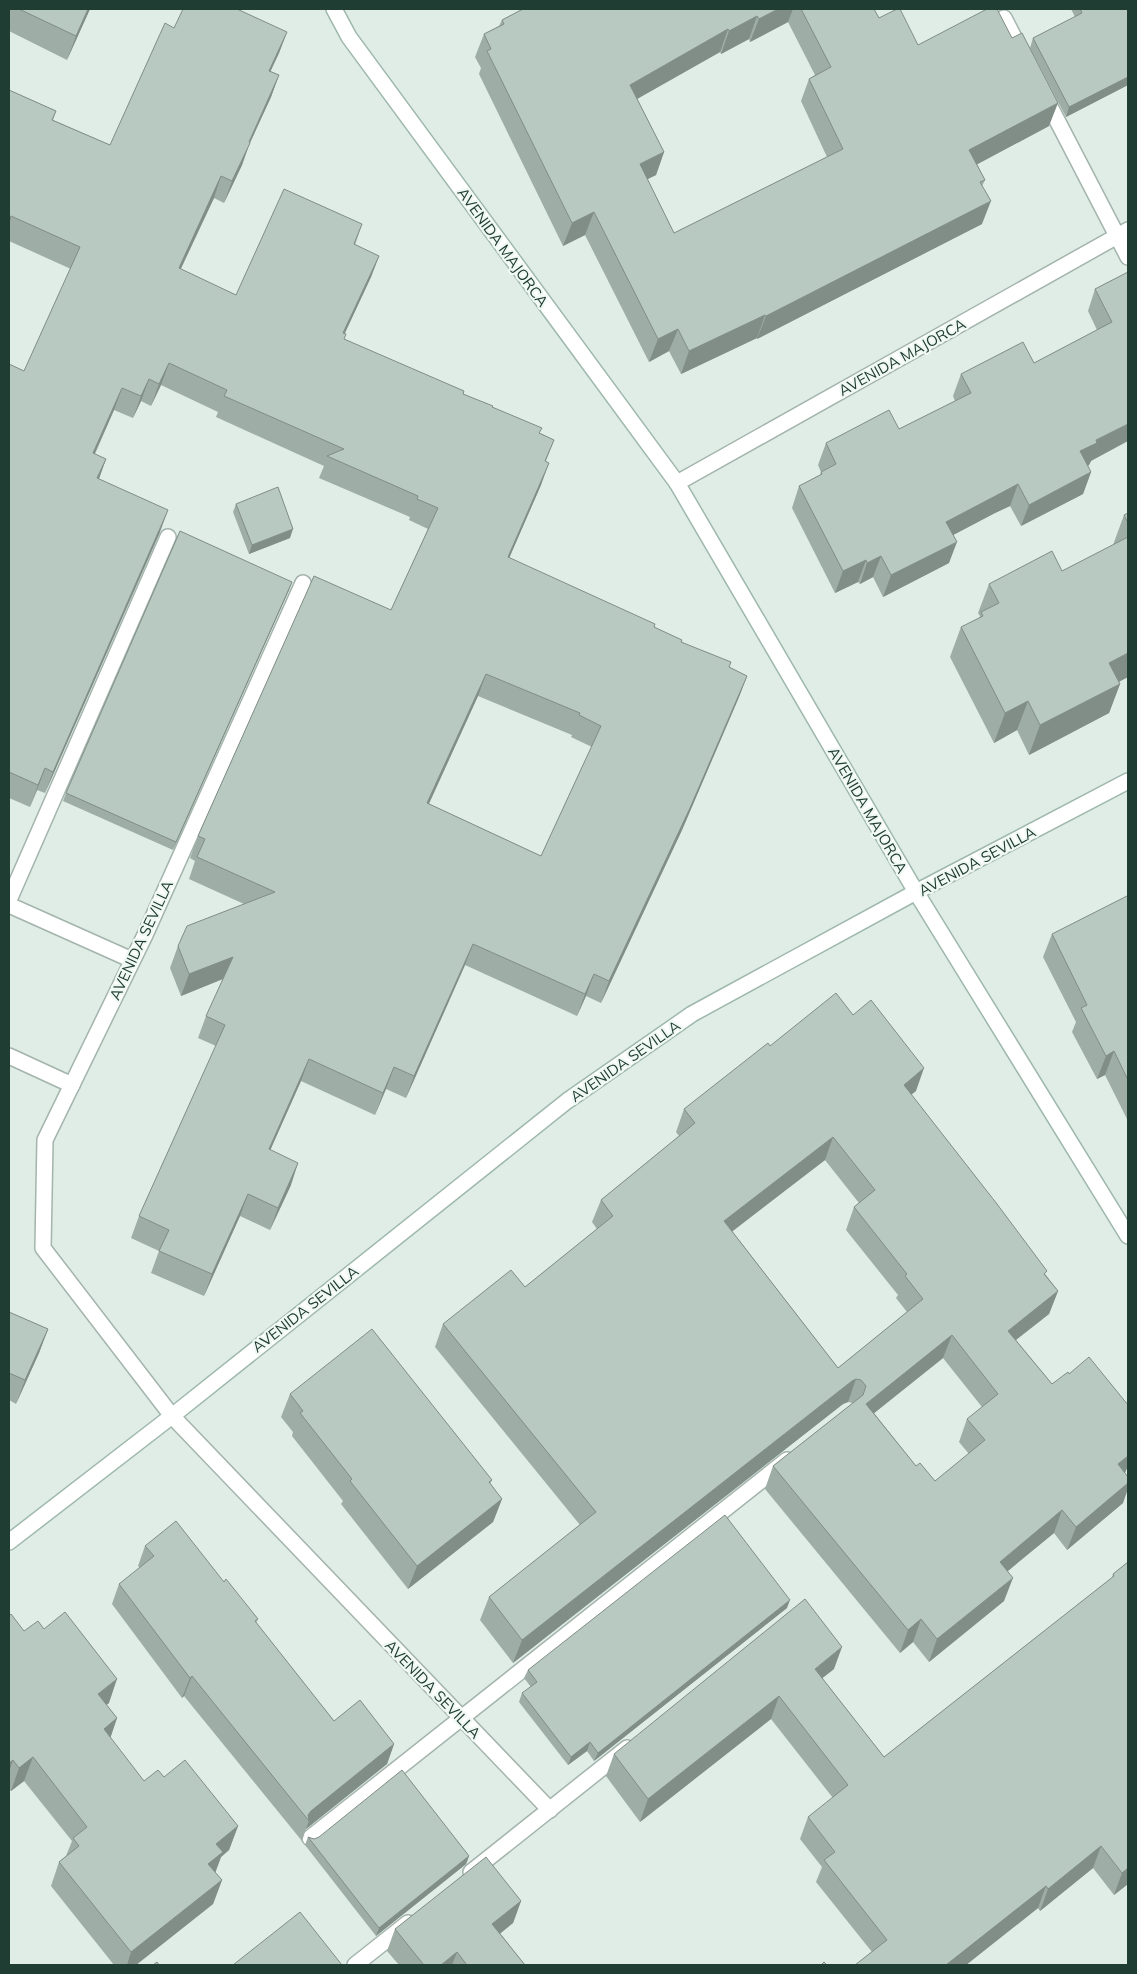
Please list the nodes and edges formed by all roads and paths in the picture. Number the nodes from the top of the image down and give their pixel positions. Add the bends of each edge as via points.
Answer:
1 (334, 9) edge
2 (1004, 18) edge
3 (1031, 71) edge
4 (1040, 88) edge
5 (1123, 233) edge
6 (1128, 257) edge
7 (677, 483) junction
8 (168, 537) edge
9 (303, 583) dead end
10 (1128, 781) edge
11 (916, 892) junction
12 (9, 900) edge
13 (9, 905) edge
14 (132, 960) junction
15 (9, 1056) edge
16 (72, 1085) junction
17 (1128, 1236) edge
18 (172, 1416) junction
19 (795, 1454) edge
20 (9, 1542) edge
21 (460, 1717) junction
22 (635, 1742) edge
23 (550, 1810) junction
24 (310, 1838) edge
25 (456, 1884) edge
26 (417, 1916) edge
27 (355, 1965) edge

1 - 7 street, AVENIDA MAJORCA via 349,37
2 - 3 street
4 - 5 street
5 - 6 street
5 - 7 street, AVENIDA MAJORCA
7 - 11 street, AVENIDA MAJORCA
8 - 12 street
9 - 14 street, AVENIDA SEVILLA
10 - 11 street, AVENIDA SEVILLA
11 - 17 street, AVENIDA MAJORCA
11 - 18 street, AVENIDA SEVILLA via 692,1014 567,1101
13 - 14 street
14 - 16 street, AVENIDA SEVILLA
15 - 16 street
16 - 18 street, AVENIDA SEVILLA via 44,1140 43,1248
18 - 20 street, AVENIDA SEVILLA
18 - 21 street, AVENIDA SEVILLA
19 - 21 street
21 - 23 street, AVENIDA SEVILLA
21 - 24 street
22 - 23 street
23 - 25 street
26 - 27 street

